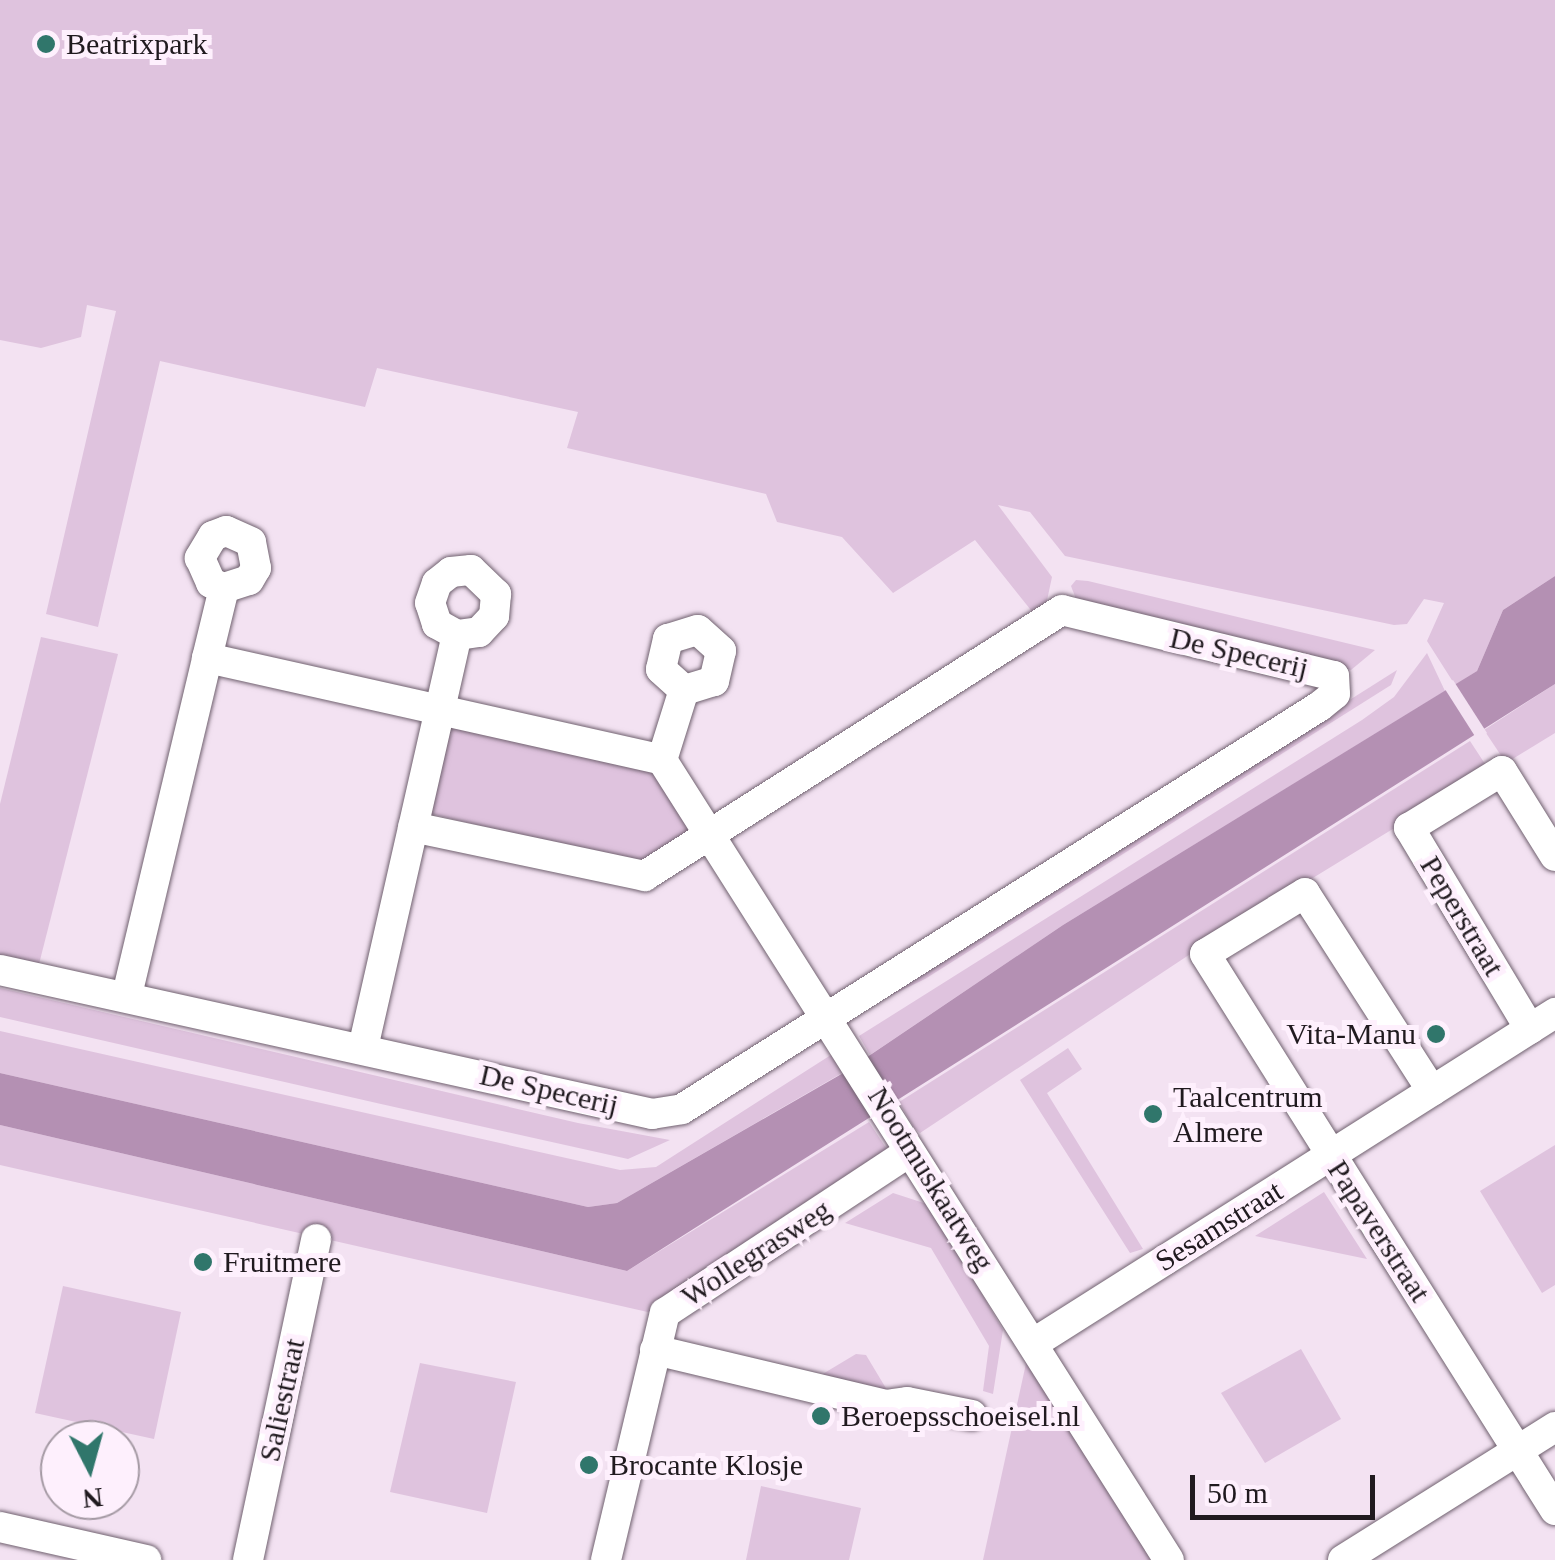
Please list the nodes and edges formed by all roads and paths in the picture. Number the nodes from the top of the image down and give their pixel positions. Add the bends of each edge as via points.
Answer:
1 (224, 588) dead end
2 (457, 635) dead end
3 (207, 658) junction
4 (684, 690) dead end
5 (440, 711) junction
6 (662, 760) junction
7 (413, 827) junction
8 (715, 834) junction
9 (1555, 856) edge
10 (0, 970) edge
11 (127, 995) junction
12 (828, 1015) junction
13 (1542, 1021) edge
14 (363, 1048) junction
15 (1432, 1091) junction
16 (909, 1152) junction
17 (1330, 1155) junction
18 (316, 1240) dead end
19 (1034, 1343) junction
20 (655, 1350) junction
21 (972, 1416) dead end
22 (1555, 1427) edge
23 (1519, 1450) junction
24 (1555, 1510) edge
25 (0, 1527) edge
26 (146, 1560) edge
27 (248, 1560) edge
28 (606, 1560) edge
29 (1169, 1560) edge
30 (1343, 1560) edge

1 - 3 street
2 - 5 street
3 - 5 street
3 - 11 street
4 - 6 street
5 - 6 street
5 - 7 street
6 - 8 street
7 - 8 street, De Specerij via 645,876
7 - 14 street
8 - 12 street
8 - 12 street, De Specerij via 1062,610 1334,676 1334,694 1320,706
9 - 13 street, Peperstraat via 1502,771 1409,828
10 - 11 street, De Specerij
11 - 14 street, De Specerij
12 - 14 street, De Specerij via 682,1108 652,1114
12 - 16 street, Nootmuskaatweg
13 - 15 street, Sesamstraat
15 - 17 street, Sesamstraat
15 - 17 street, Papaverstraat via 1305,892 1205,954
16 - 19 street, Nootmuskaatweg
16 - 20 street, Wollegrasweg via 665,1313
17 - 19 street, Sesamstraat
17 - 23 street, Papaverstraat
18 - 27 street, Saliestraat
19 - 29 street, Nootmuskaatweg
20 - 21 street via 886,1405 908,1402
20 - 28 street, Wollegrasweg
22 - 23 street
23 - 24 street, Papaverstraat
23 - 30 street
25 - 26 street

